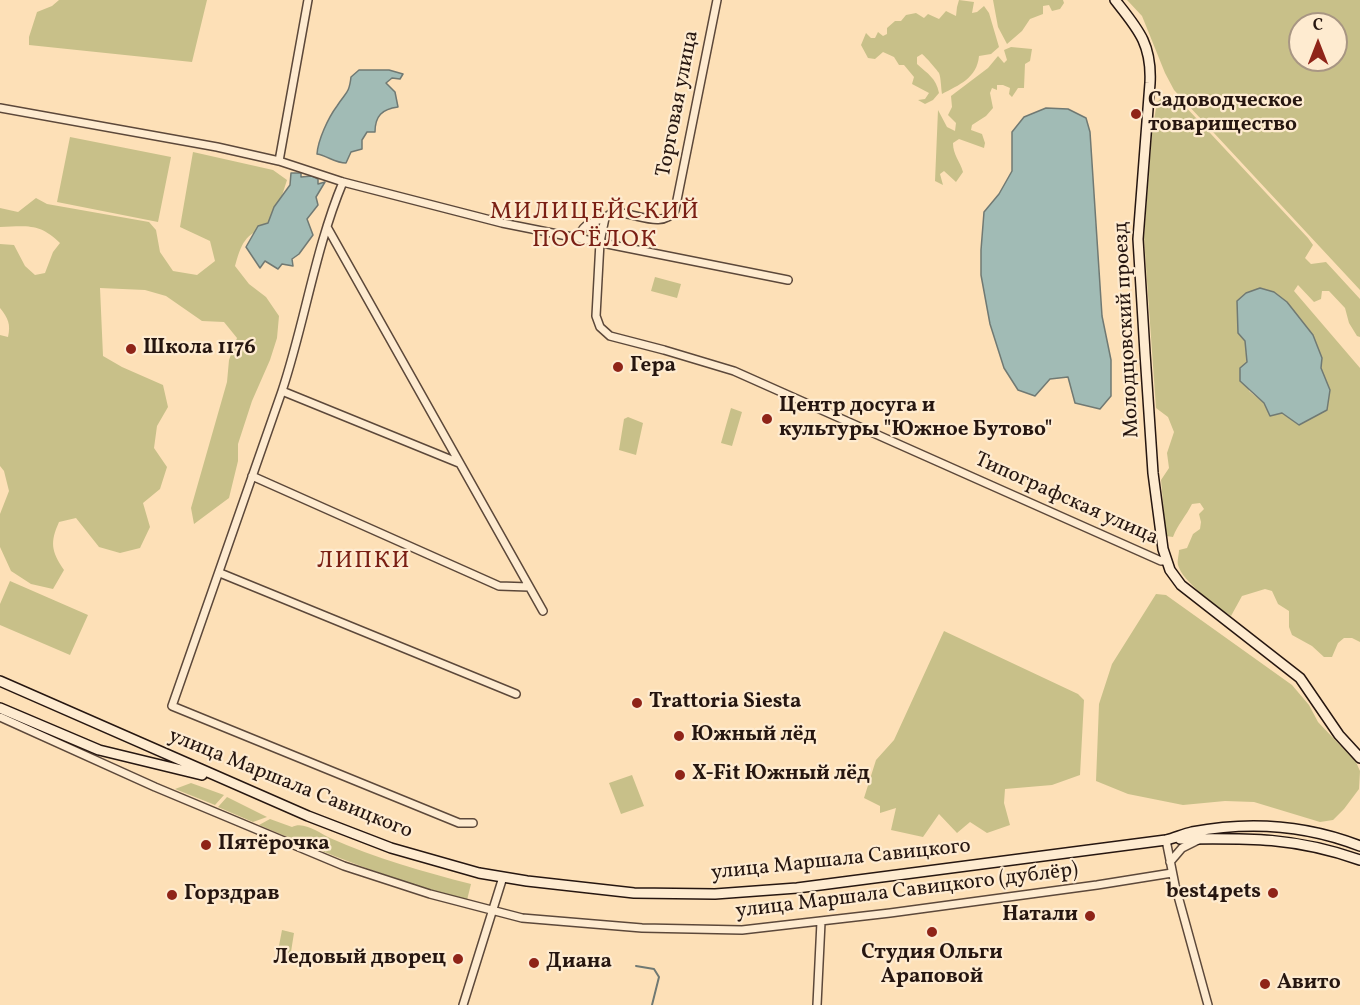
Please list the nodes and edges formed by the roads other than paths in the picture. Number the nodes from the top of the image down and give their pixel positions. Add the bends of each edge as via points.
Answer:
1 (308, 0) edge
2 (717, 0) edge
3 (1115, 0) edge
4 (0, 108) edge
5 (279, 161) junction
6 (343, 182) junction
7 (605, 218) junction
8 (327, 227) junction
9 (579, 238) junction
10 (600, 242) junction
11 (788, 280) dead end
12 (282, 391) junction
13 (459, 463) junction
14 (252, 476) junction
15 (1166, 561) junction
16 (220, 573) junction
17 (529, 587) junction
18 (543, 611) dead end
19 (3, 684) edge
20 (516, 694) dead end
21 (0, 708) edge
22 (0, 717) edge
23 (1360, 758) edge
24 (225, 780) junction
25 (472, 824) dead end
26 (1167, 839) junction
27 (1201, 839) junction
28 (1360, 846) edge
29 (1360, 860) edge
30 (1170, 862) junction
31 (1172, 873) junction
32 (503, 877) junction
33 (492, 912) junction
34 (821, 922) junction
35 (463, 1005) edge
36 (817, 1005) edge
37 (1208, 1005) edge

1 - 5 street
2 - 7 street, Торговая улица via 672,216 664,220 617,212
3 - 15 street, Молодцовский проезд via 1143,38 1150,59 1138,239 1153,473
4 - 5 street
5 - 6 street
6 - 8 street
6 - 9 street via 502,223
7 - 9 street, Торговая улица via 585,226
7 - 10 street
8 - 12 street
8 - 13 street
9 - 10 street
10 - 11 street
10 - 15 street, Типографская улица via 596,316 600,327 610,336 734,371
12 - 13 street
12 - 14 street
13 - 17 street
14 - 16 street
14 - 17 street via 499,586
15 - 23 street via 1181,585 1300,678
16 - 20 street
16 - 25 street via 172,706 459,823
17 - 18 street
19 - 24 street, улица Маршала Савицкого
21 - 24 street via 114,754
22 - 33 street, улица Маршала Савицкого (дублёр) via 344,866
24 - 32 street, улица Маршала Савицкого via 391,848
26 - 27 street
26 - 28 street, улица Маршала Савицкого via 1193,832 1261,826 1325,834
26 - 30 street
26 - 32 street, улица Маршала Савицкого via 797,888 715,894 634,893
27 - 29 street via 1297,843
27 - 30 street via 1182,848
30 - 31 street
31 - 34 street, улица Маршала Савицкого (дублёр)
31 - 37 street
32 - 33 street
33 - 34 street, улица Маршала Савицкого (дублёр) via 642,928 742,930
33 - 35 street
34 - 36 street

